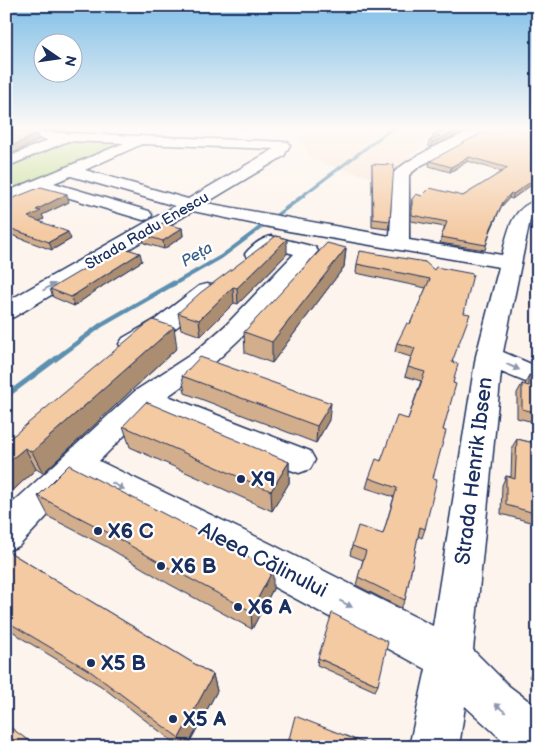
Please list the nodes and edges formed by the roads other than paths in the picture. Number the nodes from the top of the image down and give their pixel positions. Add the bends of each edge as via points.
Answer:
1 (69, 162) edge
2 (91, 162) edge
3 (238, 162) edge
4 (264, 162) edge
5 (417, 162) edge
6 (71, 171) junction
7 (39, 184) junction
8 (6, 198) edge
9 (170, 200) junction
10 (191, 205) junction
11 (143, 215) junction
12 (532, 215) edge
13 (399, 244) junction
14 (510, 263) junction
15 (49, 267) dead end
16 (6, 312) edge
17 (489, 356) junction
18 (111, 361) edge
19 (538, 378) edge
20 (145, 398) junction
21 (299, 460) dead end
22 (75, 464) junction
23 (6, 534) edge
24 (450, 658) junction
25 (538, 739) edge
26 (434, 747) edge

1 - 6 street
2 - 6 street
3 - 9 street, Strada Radu Enescu
4 - 10 street, Strada Radu Enescu
5 - 13 street via 401,174
6 - 7 street
6 - 9 street
7 - 8 street
7 - 11 street
9 - 10 street
9 - 11 street, Strada Radu Enescu
10 - 13 street
16 -> 10 street, Strada Radu Enescu
11 - 15 street, Strada Radu Enescu
12 - 14 street, Strada Henrik Ibsen
13 - 14 street
14 - 17 street, Strada Henrik Ibsen
17 -> 19 street
17 - 24 street, Strada Henrik Ibsen
18 - 20 street via 138,339 165,324 271,242 308,251 236,330 204,358
20 - 21 street
20 - 22 street
22 - 23 street
22 -> 24 street, Aleea Călinului
25 -> 24 street, Aleea Călinului via 493,702
24 - 26 street, Strada Henrik Ibsen

